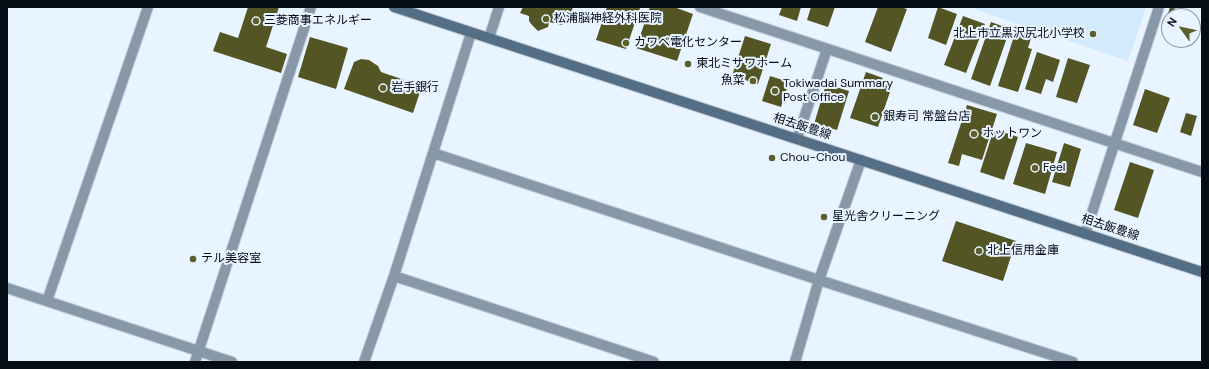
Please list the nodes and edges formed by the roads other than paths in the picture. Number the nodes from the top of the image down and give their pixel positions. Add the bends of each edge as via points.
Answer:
1 (148, 7) edge
2 (311, 7) edge
3 (394, 7) edge
4 (499, 7) edge
5 (700, 7) edge
6 (1159, 7) edge
7 (471, 33) junction
8 (489, 38) junction
9 (827, 49) junction
10 (797, 139) junction
11 (1115, 143) junction
12 (433, 153) junction
13 (861, 160) junction
14 (1202, 172) edge
15 (1085, 234) junction
16 (1202, 272) edge
17 (394, 276) junction
18 (819, 280) junction
19 (7, 288) edge
20 (47, 301) junction
21 (198, 351) junction
22 (195, 362) edge
23 (232, 362) edge
24 (364, 362) edge
25 (654, 362) edge
26 (795, 362) edge
27 (1073, 362) edge

1 - 20 street
2 - 21 street
3 - 7 main road, 相去飯豊線
4 - 8 street
5 - 9 street
6 - 11 street
7 - 8 main road, 相去飯豊線
7 - 12 street
8 - 10 main road, 相去飯豊線
9 - 10 street
9 - 11 street
10 - 13 main road, 相去飯豊線
11 - 14 street
11 - 15 street
12 - 17 street
12 - 18 street
13 - 15 main road, 相去飯豊線
13 - 18 street
15 - 16 main road, 相去飯豊線
17 - 24 street
17 - 25 street
18 - 26 street
18 - 27 street
19 - 20 street
20 - 21 street
21 - 22 street
21 - 23 street

